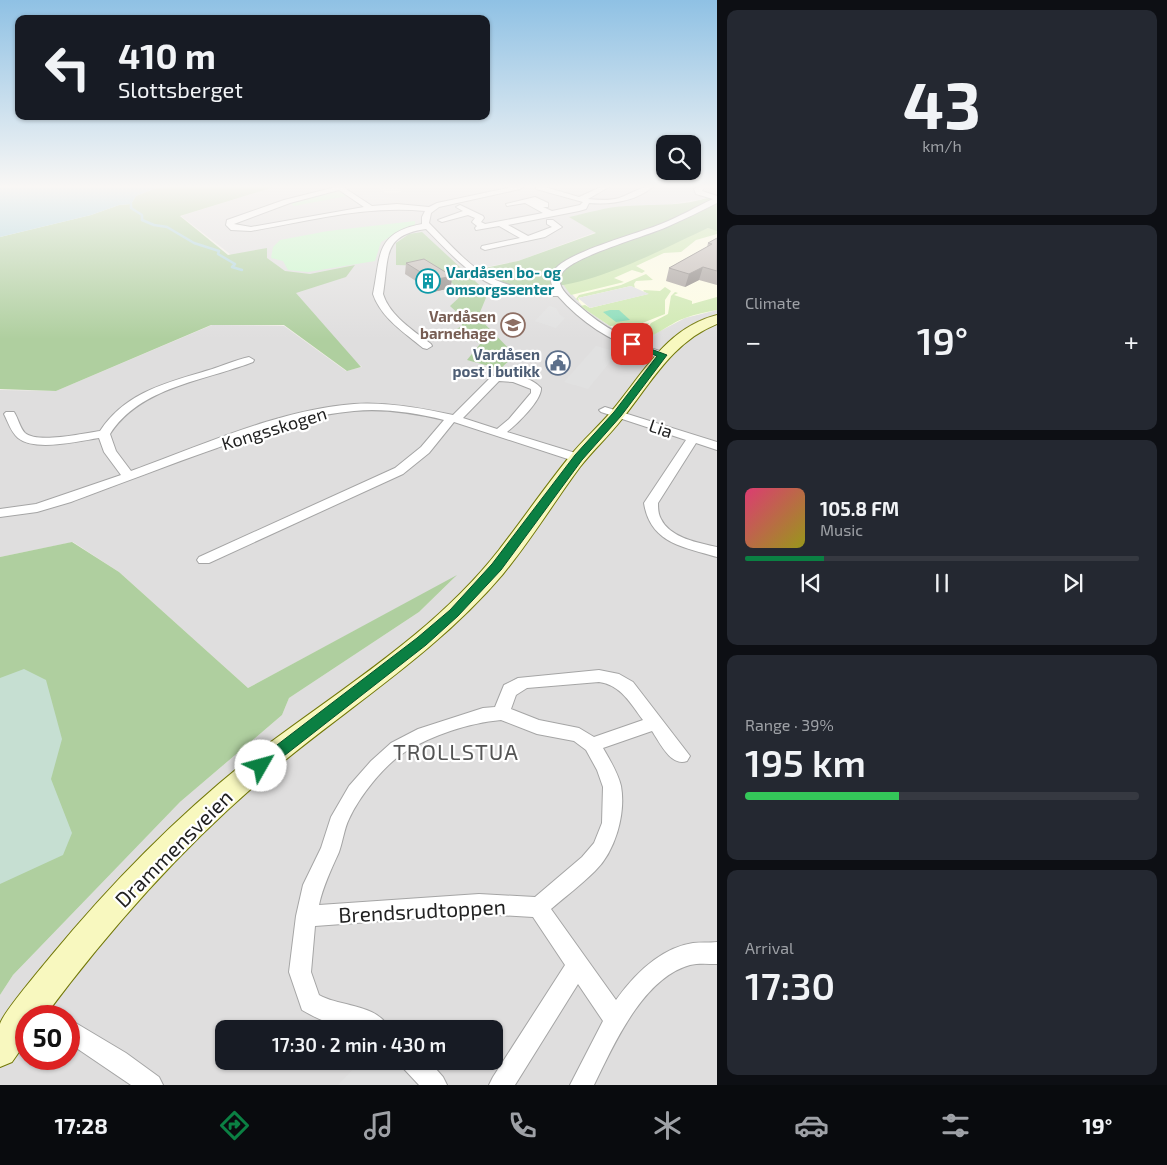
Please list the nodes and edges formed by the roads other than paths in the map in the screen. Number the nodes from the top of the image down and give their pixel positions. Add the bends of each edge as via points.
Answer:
1 (392, 238) edge
2 (440, 238) edge
3 (527, 238) edge
4 (630, 238) edge
5 (486, 248) dead end
6 (560, 292) junction
7 (717, 318) edge
8 (427, 346) dead end
9 (656, 353) junction
10 (250, 360) dead end
11 (611, 412) junction
12 (10, 414) dead end
13 (454, 418) junction
14 (500, 432) junction
15 (104, 434) junction
16 (693, 439) junction
17 (717, 446) edge
18 (578, 458) junction
19 (129, 476) junction
20 (0, 513) edge
21 (717, 552) edge
22 (204, 560) dead end
23 (502, 713) junction
24 (656, 722) junction
25 (592, 745) junction
26 (681, 756) dead end
27 (538, 907) junction
28 (306, 916) junction
29 (717, 953) edge
30 (577, 966) junction
31 (44, 1005) edge
32 (615, 1019) junction
33 (365, 1020) edge
34 (15, 1035) edge
35 (80, 1037) edge
36 (0, 1050) edge
37 (421, 1070) edge
38 (151, 1085) edge
39 (435, 1085) edge
40 (501, 1085) edge
41 (582, 1085) edge

1 - 8 street via 387,245 379,300
2 - 6 street via 494,284 522,291
3 - 5 street
4 - 6 street via 566,265 556,273 555,282
6 - 9 street via 596,327
7 - 9 main road, Drammensveien via 692,322 668,335
9 - 11 main road, Drammensveien
10 - 15 street via 136,400 115,416
11 - 16 street, Lia
11 - 18 main road, Drammensveien
12 - 15 street via 21,436 30,440
13 - 14 street, Kongsskogen
13 - 14 street via 496,378 504,376 536,388 536,393
13 - 19 street, Kongsskogen via 389,406 350,407 307,414
13 - 22 street via 425,450 399,471
14 - 18 street, Kongsskogen
15 - 19 street via 110,452
16 - 17 street, Lia
16 - 21 street via 651,503 654,519 675,538
18 - 31 main road, Drammensveien via 496,567 454,613 235,786 127,890 83,941
19 - 20 street, Kongsskogen via 37,508
23 - 24 street via 510,690 524,682 599,676 613,678 626,687
23 - 25 street via 537,727 579,735
23 - 28 street via 483,715 424,734 397,748 377,766 340,816 330,850 313,885
24 - 25 street
24 - 26 street
25 - 27 street via 612,786 610,823 602,848 589,864
27 - 28 street, Brendsrudtoppen via 479,904
27 - 30 street
28 - 33 street via 300,972 310,1002 327,1012
29 - 32 street via 702,951 666,963 638,988
30 - 32 street
30 - 40 street
32 - 41 street
34 - 36 main road, Drammensveien
35 - 38 street
37 - 39 street

